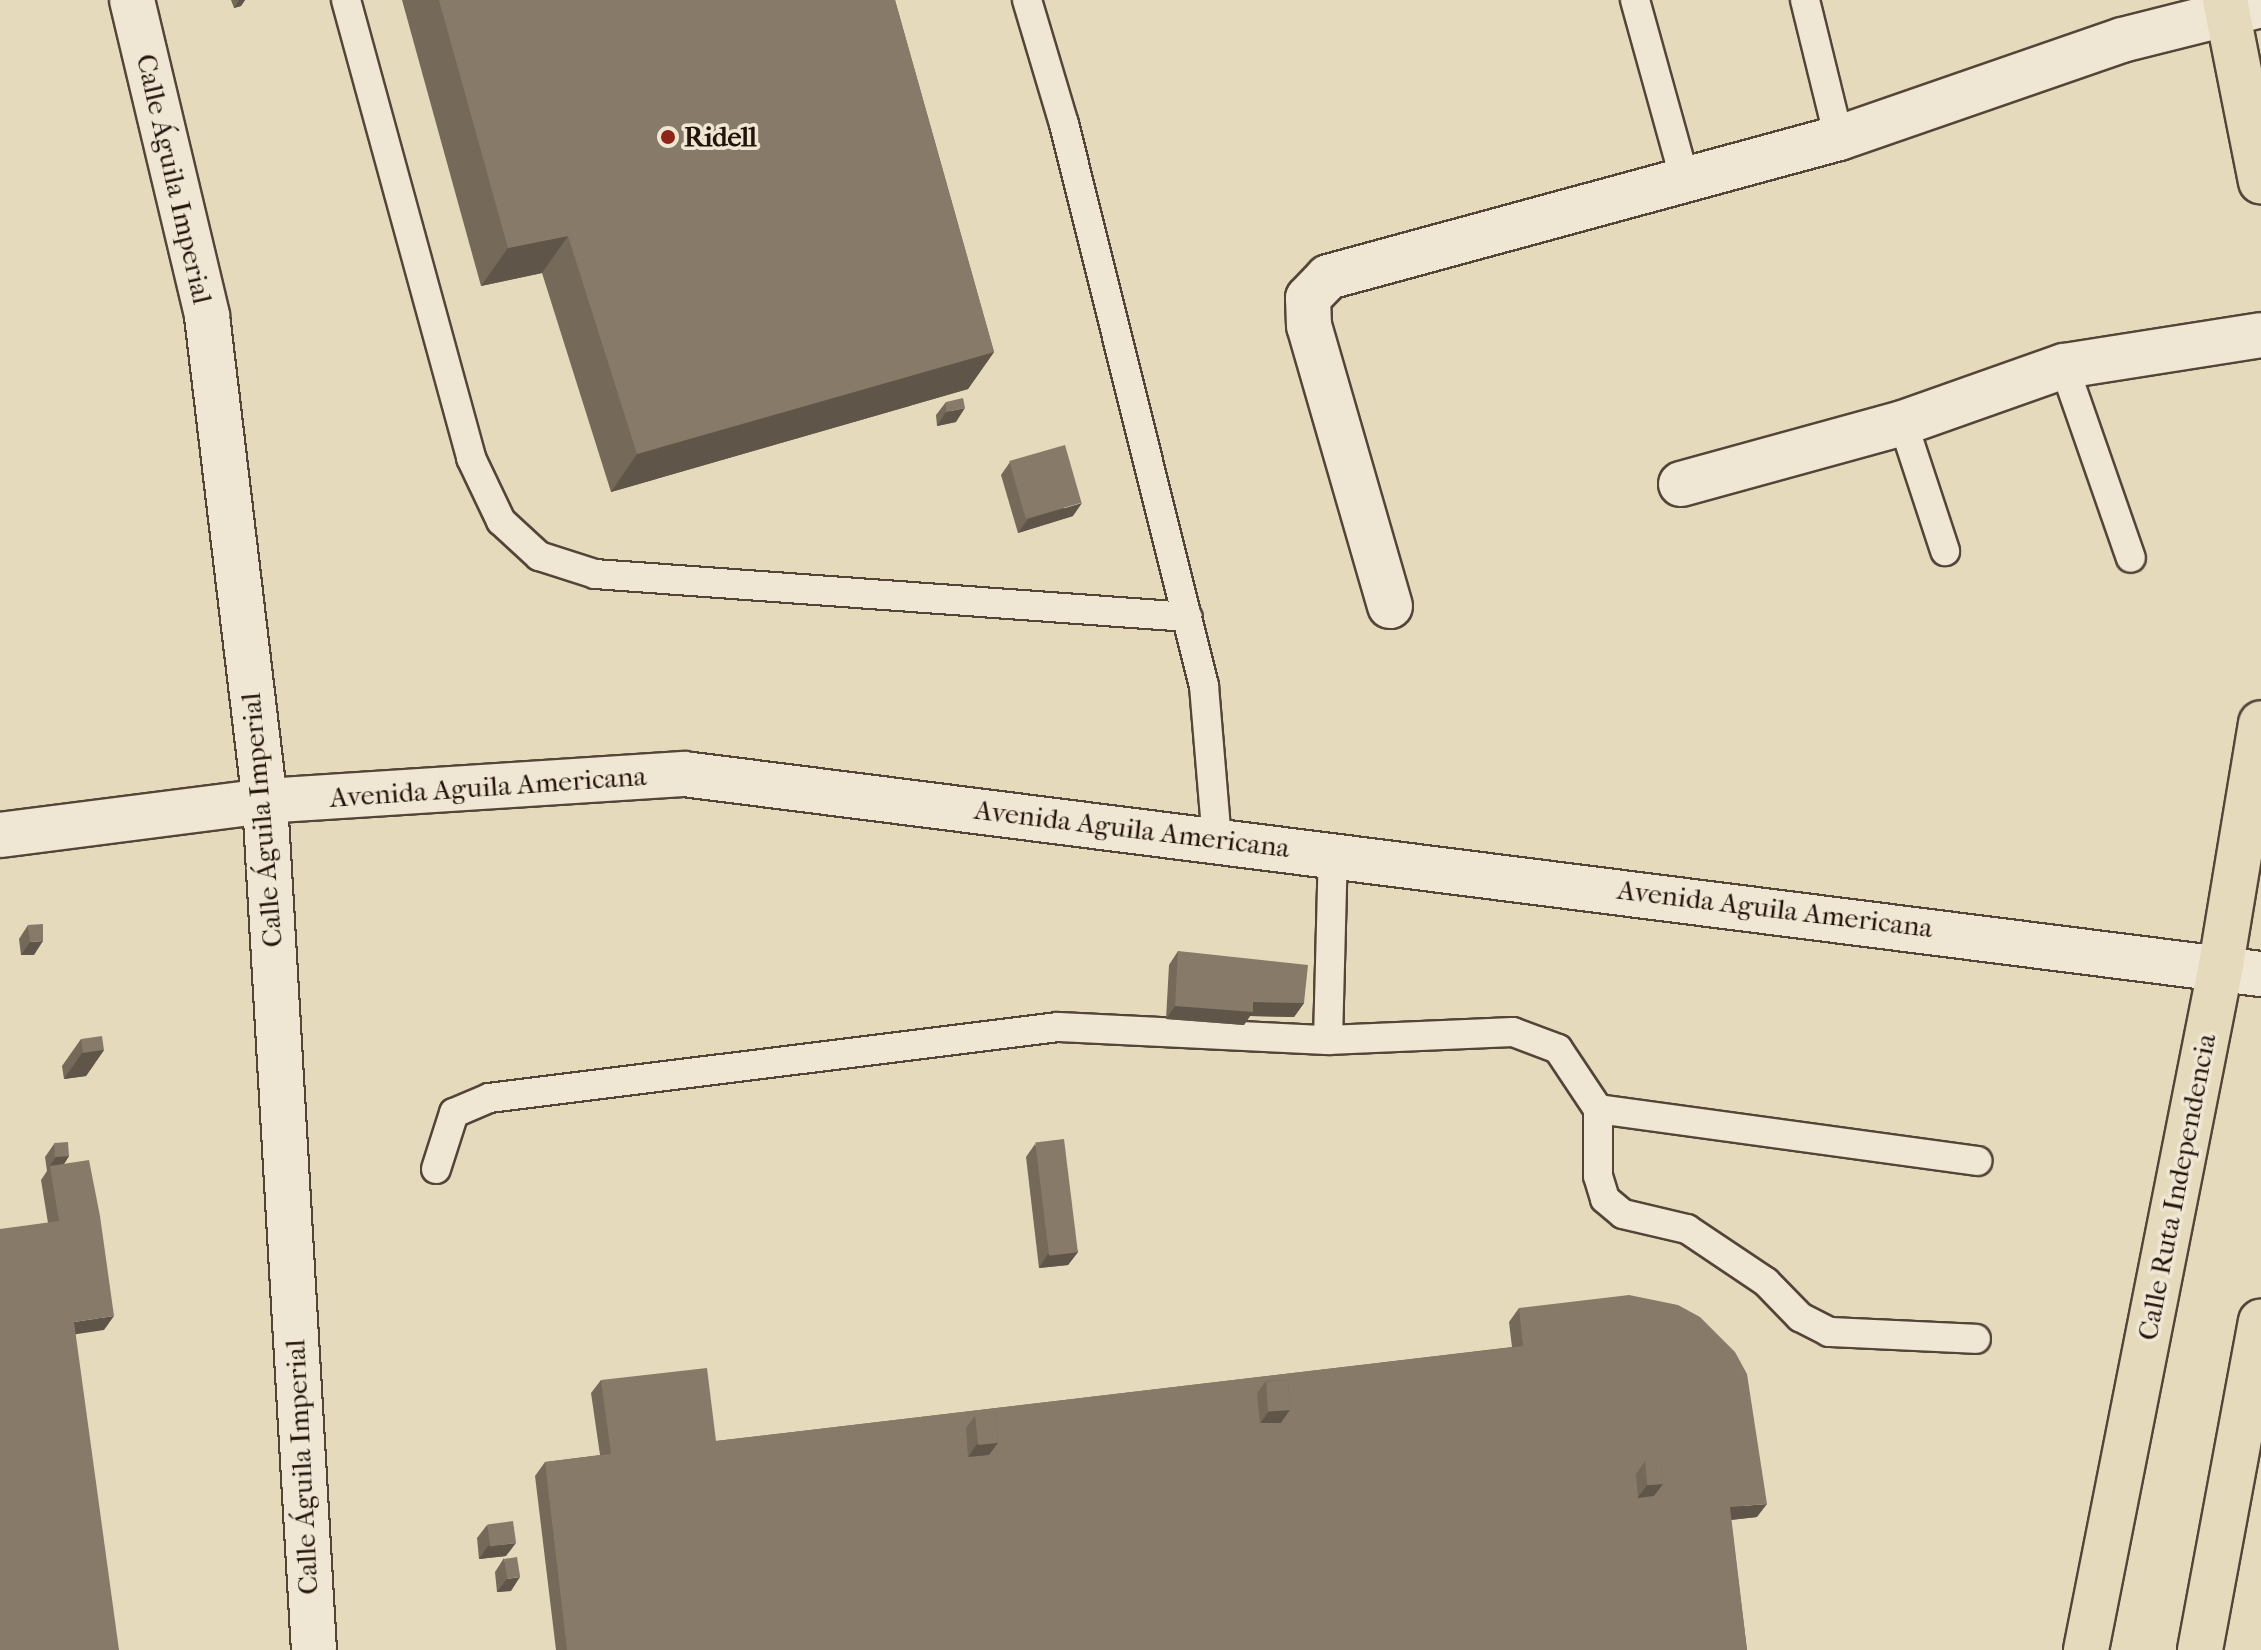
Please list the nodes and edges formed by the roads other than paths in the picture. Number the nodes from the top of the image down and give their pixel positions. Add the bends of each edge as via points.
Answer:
1 (132, 0) edge
2 (346, 0) edge
3 (1027, 0) edge
4 (1635, 0) edge
5 (1805, 0) edge
6 (2238, 6) edge
7 (1839, 138) junction
8 (1685, 180) junction
9 (2261, 181) edge
10 (2261, 335) edge
11 (2064, 366) junction
12 (1903, 423) junction
13 (1681, 484) dead end
14 (1945, 551) dead end
15 (2131, 558) dead end
16 (1390, 606) dead end
17 (1187, 617) junction
18 (2261, 723) edge
19 (265, 801) junction
20 (0, 835) edge
21 (1217, 840) junction
22 (1333, 854) junction
23 (2241, 969) edge
24 (1328, 1040) junction
25 (1598, 1109) junction
26 (1977, 1161) dead end
27 (436, 1169) dead end
28 (2261, 1322) edge
29 (1976, 1339) dead end
30 (314, 1650) edge
31 (2086, 1650) edge
32 (2200, 1650) edge

1 - 19 street, Calle Águila Imperial via 207,316
2 - 17 lane via 471,458 501,521 539,556 595,574
3 - 17 lane via 1064,124
4 - 8 lane
5 - 7 lane
6 - 7 street via 2122,40
6 - 9 main road
7 - 8 street
8 - 16 street via 1328,277 1308,298 1309,326
10 - 11 street
11 - 12 street
11 - 15 lane
12 - 13 street
12 - 14 lane
17 - 21 lane via 1204,686
18 - 23 main road, Calle Ruta Independencia
19 - 20 street, Avenida Aguila Americana
19 - 21 street, Avenida Aguila Americana via 684,774
19 - 30 street, Calle Águila Imperial
21 - 22 street, Avenida Aguila Americana
22 - 23 street, Avenida Aguila Americana
22 - 24 lane
23 - 31 main road, Calle Ruta Independencia
24 - 25 lane via 1513,1032 1558,1049
24 - 27 lane via 1058,1027 489,1098 454,1113
25 - 26 lane
25 - 29 lane via 1598,1176 1605,1199 1623,1214 1687,1229 1766,1282 1800,1317 1829,1332
28 - 32 main road

